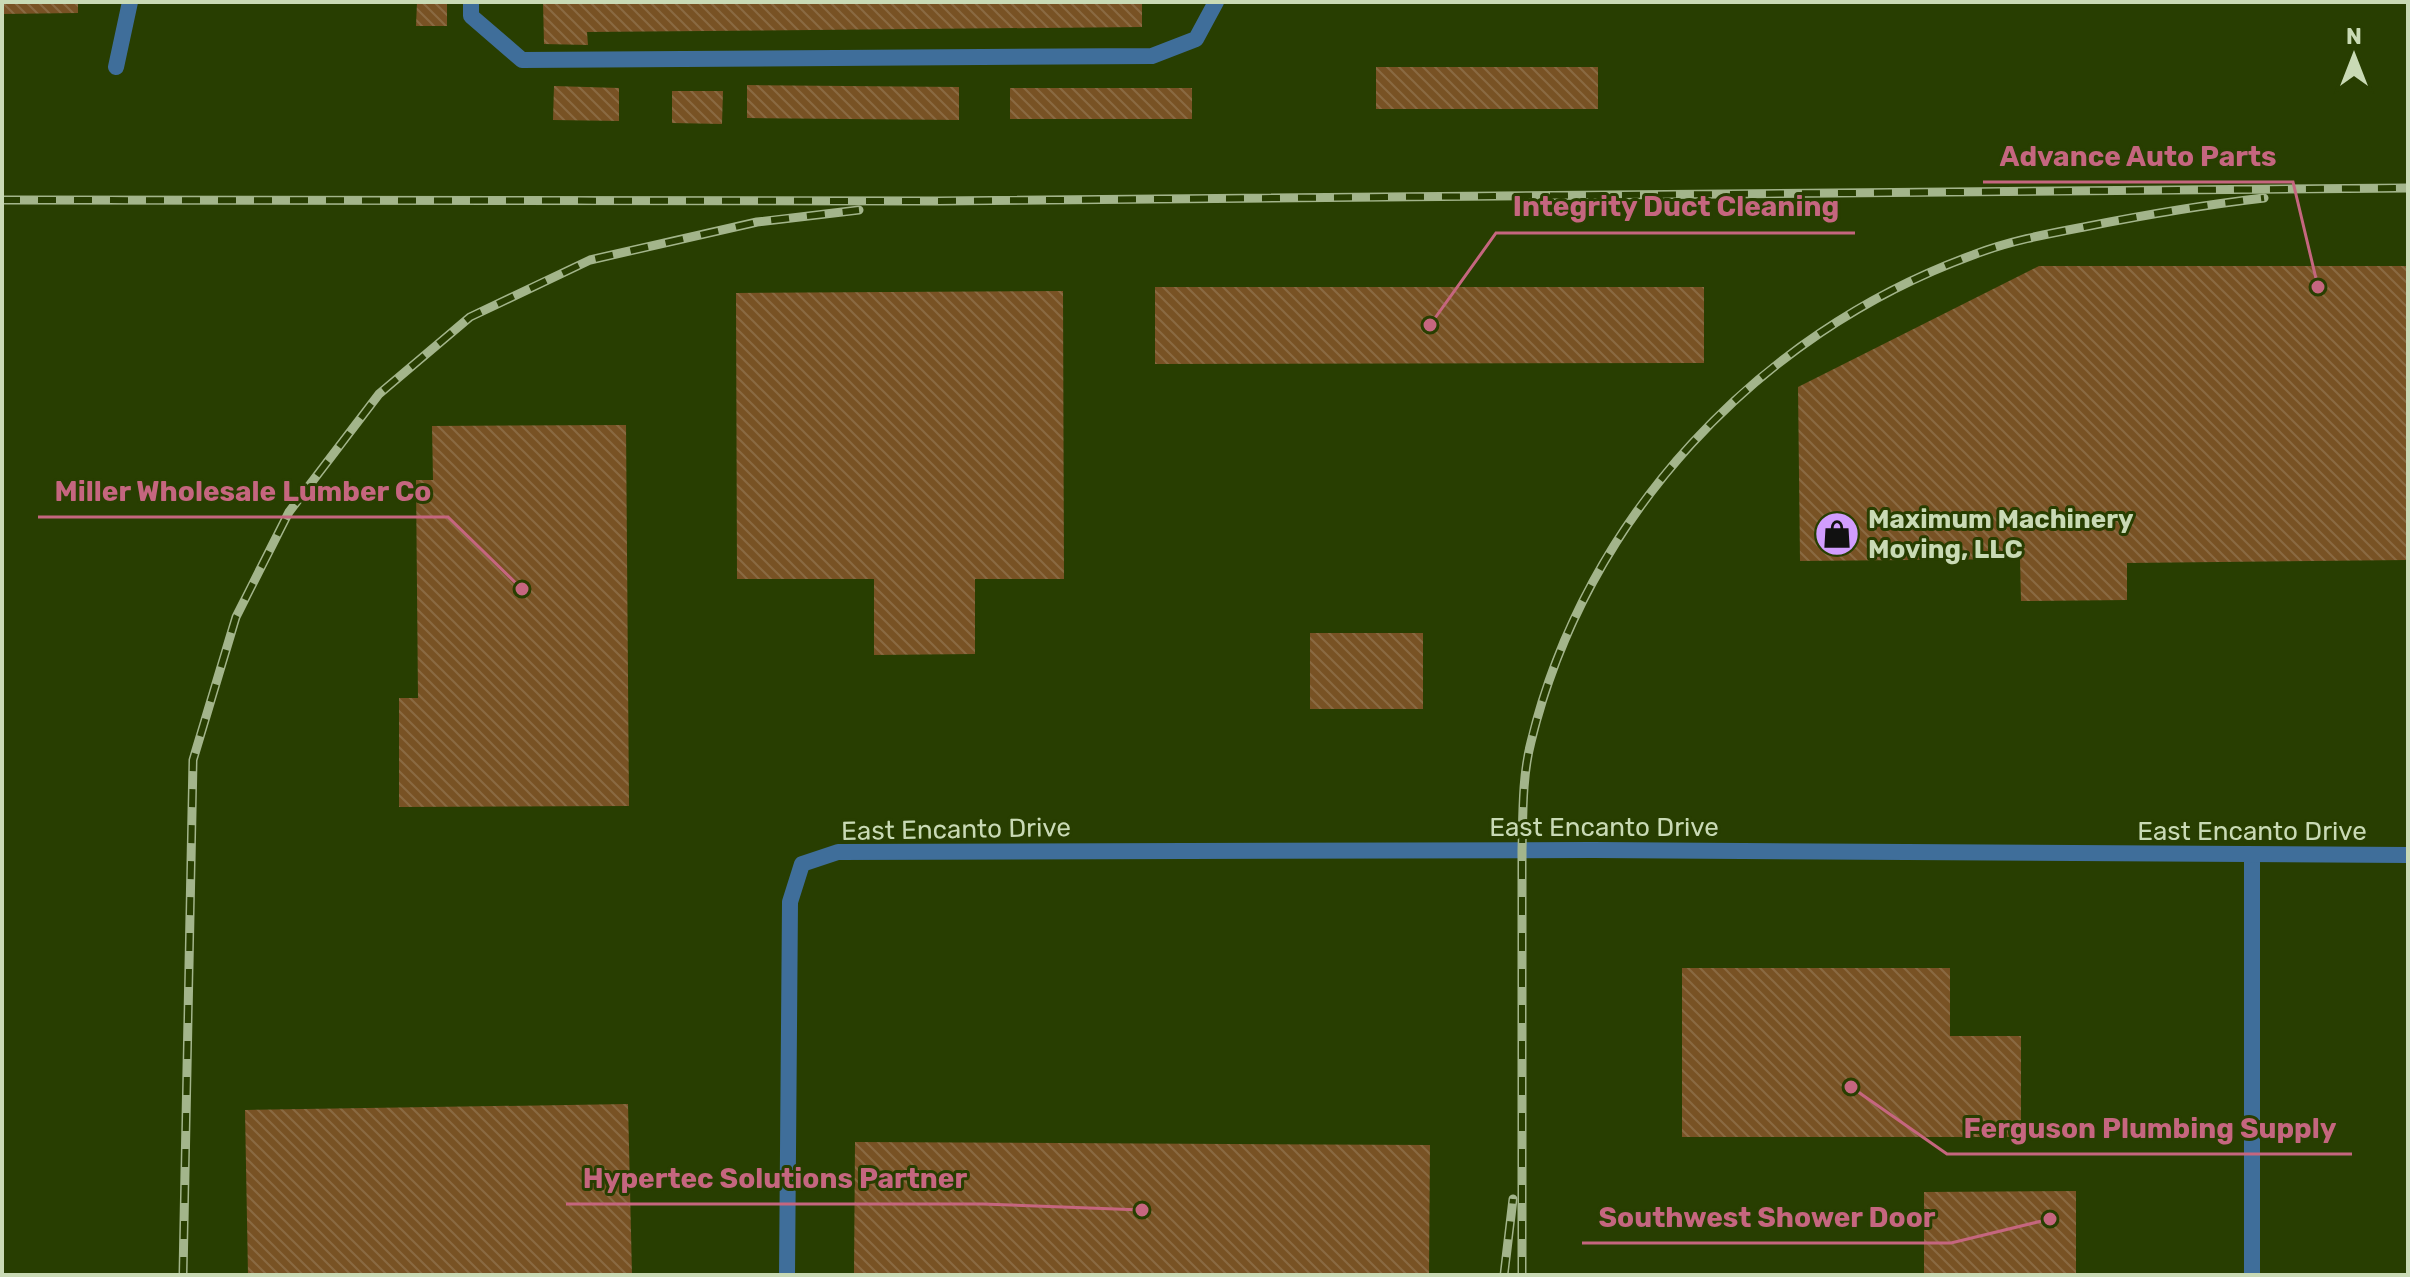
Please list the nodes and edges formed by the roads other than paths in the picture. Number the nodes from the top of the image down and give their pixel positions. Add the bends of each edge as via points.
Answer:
1 (130, 2) edge
2 (471, 2) edge
3 (1216, 2) edge
4 (116, 67) dead end
5 (2252, 855) junction
6 (2408, 855) edge
7 (787, 1275) edge
8 (2252, 1275) edge

1 - 4 street
2 - 3 street via 471,16 522,60 1152,56 1196,39
5 - 6 street, East Encanto Drive
5 - 7 street, East Encanto Drive via 838,852 802,864 790,902
5 - 8 street

